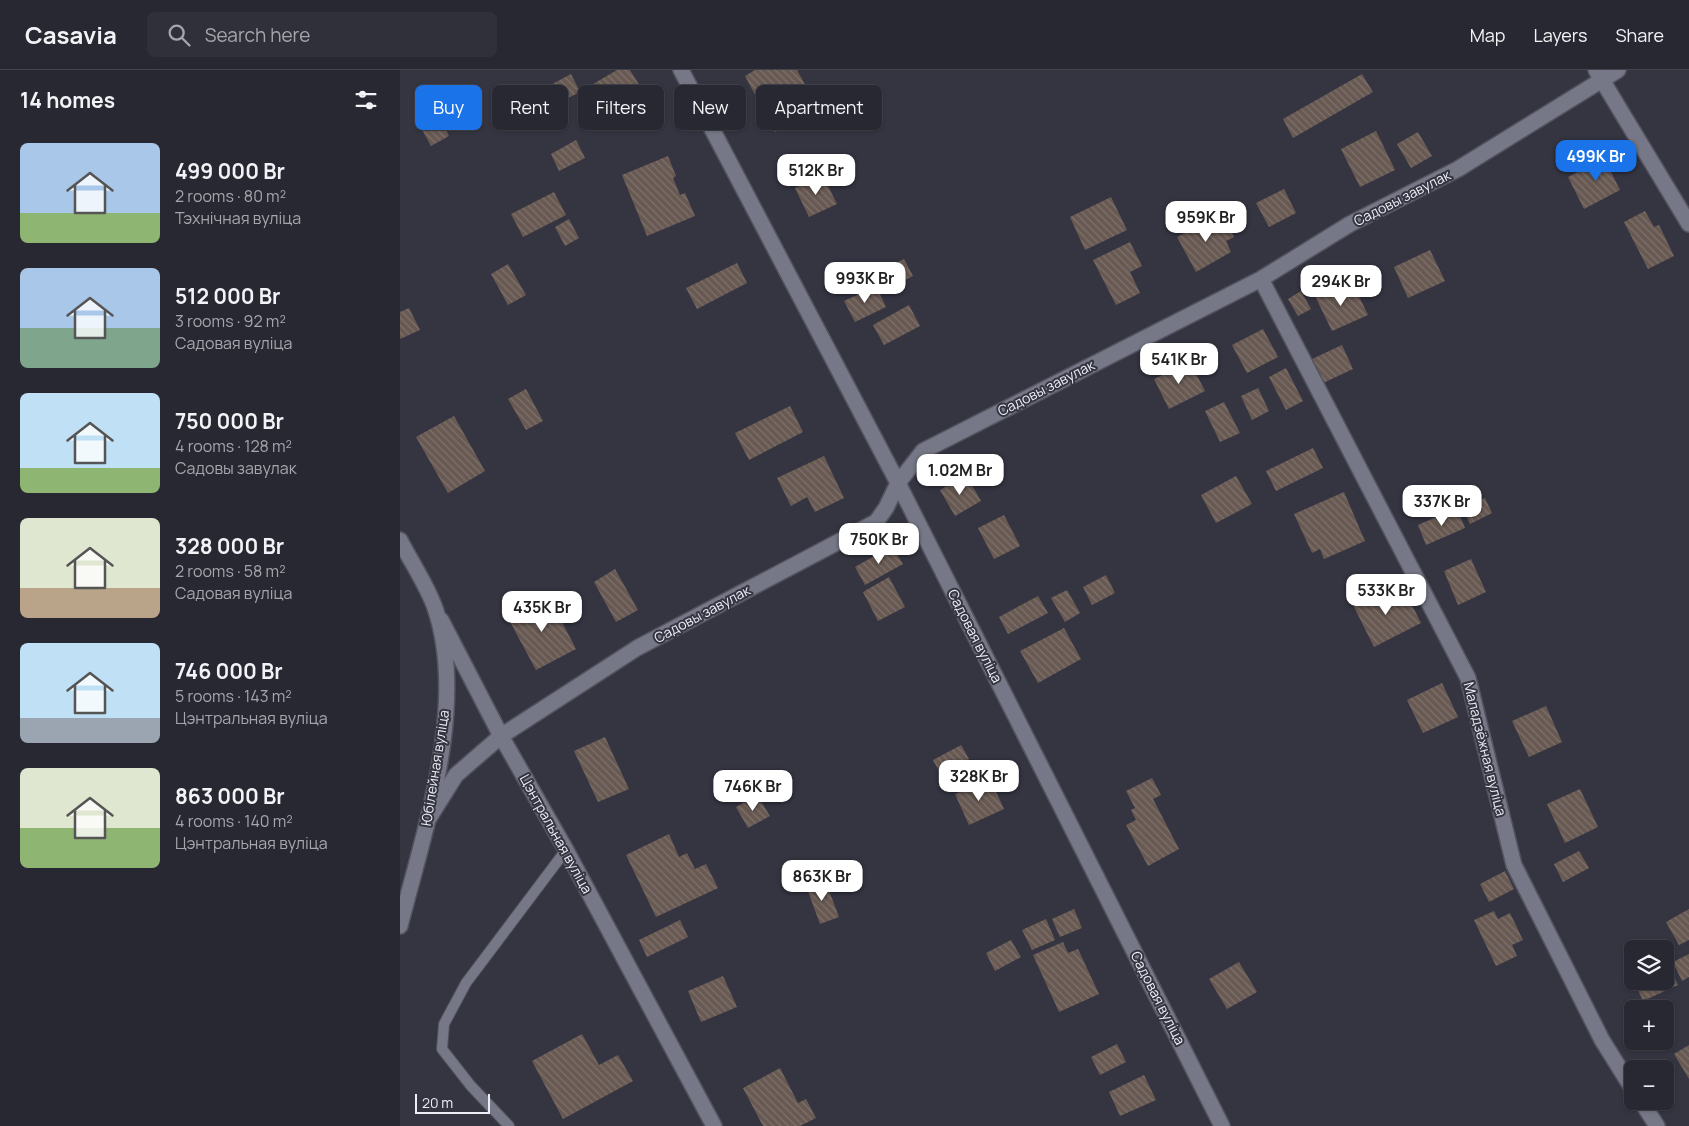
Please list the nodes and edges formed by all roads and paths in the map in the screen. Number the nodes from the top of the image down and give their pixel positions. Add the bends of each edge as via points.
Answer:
1 (681, 70) edge
2 (1618, 70) edge
3 (1599, 76) edge
4 (1689, 224) edge
5 (1261, 279) junction
6 (898, 482) junction
7 (400, 540) edge
8 (434, 608) junction
9 (501, 736) junction
10 (429, 818) junction
11 (566, 850) junction
12 (400, 926) edge
13 (1624, 1075) edge
14 (1647, 1110) edge
15 (509, 1126) edge
16 (714, 1126) edge
17 (1222, 1126) edge
18 (1657, 1126) edge

1 - 6 street, Садовая вуліца
2 - 3 street, Садовы завулак
3 - 4 street
3 - 5 street, Садовы завулак via 1458,169 1350,224
5 - 6 street, Садовы завулак via 923,451
5 - 13 street, Маладзёжная вуліца via 1468,678 1514,865 1602,1040
6 - 9 street, Садовы завулак via 876,522 637,648
6 - 17 street, Садовая вуліца
7 - 8 street, Цэнтральная вуліца
8 - 9 street, Цэнтральная вуліца
8 - 10 street, Юбілейная вуліца via 444,647 446,687
9 - 10 street, Садовы завулак via 456,775
9 - 11 street, Цэнтральная вуліца
10 - 12 street, Юбілейная вуліца
11 - 15 lane via 466,983 444,1024 442,1049
11 - 16 street, Цэнтральная вуліца
14 - 18 street

